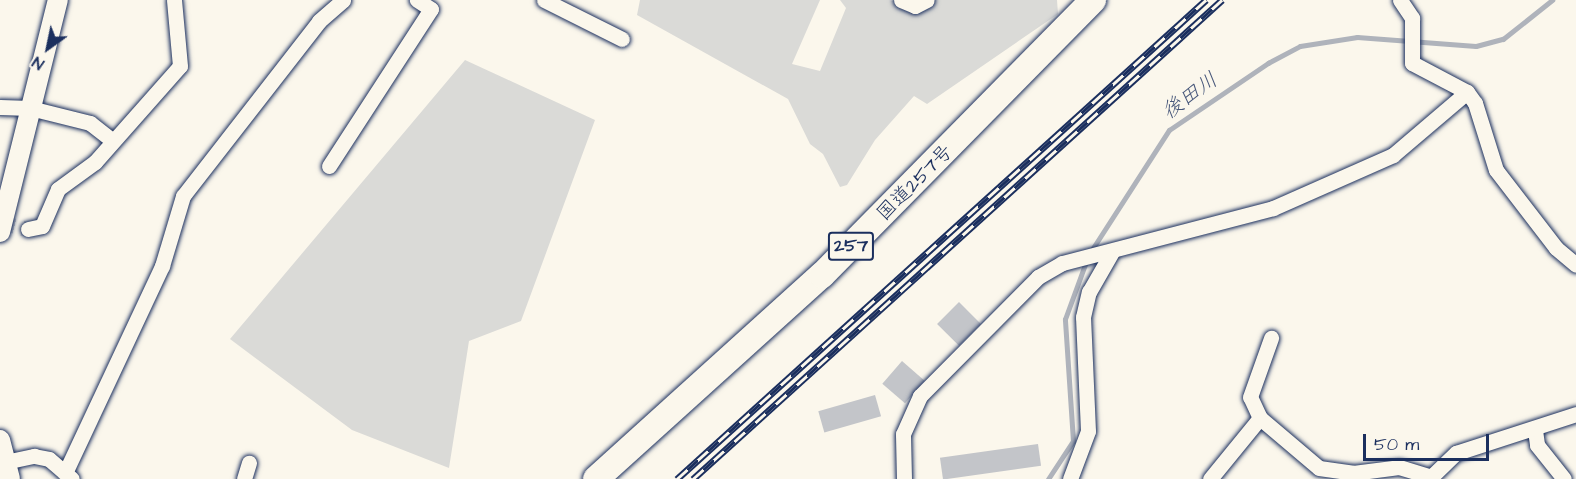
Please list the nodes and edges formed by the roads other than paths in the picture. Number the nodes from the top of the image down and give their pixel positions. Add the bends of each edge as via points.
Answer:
1 (58, 0) edge
2 (174, 0) edge
3 (343, 0) edge
4 (417, 0) edge
5 (544, 0) edge
6 (901, 0) edge
7 (927, 0) edge
8 (1093, 0) edge
9 (1400, 0) edge
10 (622, 39) dead end
11 (1467, 92) junction
12 (0, 107) edge
13 (30, 108) junction
14 (113, 141) junction
15 (328, 166) dead end
16 (27, 229) dead end
17 (0, 232) edge
18 (1108, 253) junction
19 (1576, 265) edge
20 (1271, 338) dead end
21 (1576, 414) edge
22 (1260, 418) junction
23 (1535, 430) junction
24 (0, 440) edge
25 (249, 463) dead end
26 (8, 470) edge
27 (68, 476) edge
28 (244, 479) edge
29 (596, 479) edge
30 (904, 479) edge
31 (1070, 479) edge
32 (1210, 479) edge
33 (1564, 479) edge

1 - 13 street
2 - 14 street via 180,66
3 - 27 street via 319,21 183,196 162,266
4 - 15 street via 431,9
5 - 10 street
6 - 7 street via 915,6
8 - 29 highway, 国道257号 / 257 via 822,275
9 - 11 street via 1413,28 1412,63
11 - 18 street via 1392,155 1273,208
11 - 19 street via 1482,115 1491,156 1506,186
12 - 13 street
13 - 14 street via 90,123
13 - 17 street
14 - 16 street via 57,189 42,226
18 - 30 street via 1070,262 1021,291 920,396 903,434
18 - 31 street via 1089,292 1083,317 1088,431
20 - 22 street via 1250,397
21 - 23 street
22 - 23 street via 1319,468 1353,473 1399,467 1431,477 1456,453
22 - 32 street
23 - 33 street via 1537,445
24 - 26 street
25 - 28 street
26 - 27 street via 34,456 50,459

